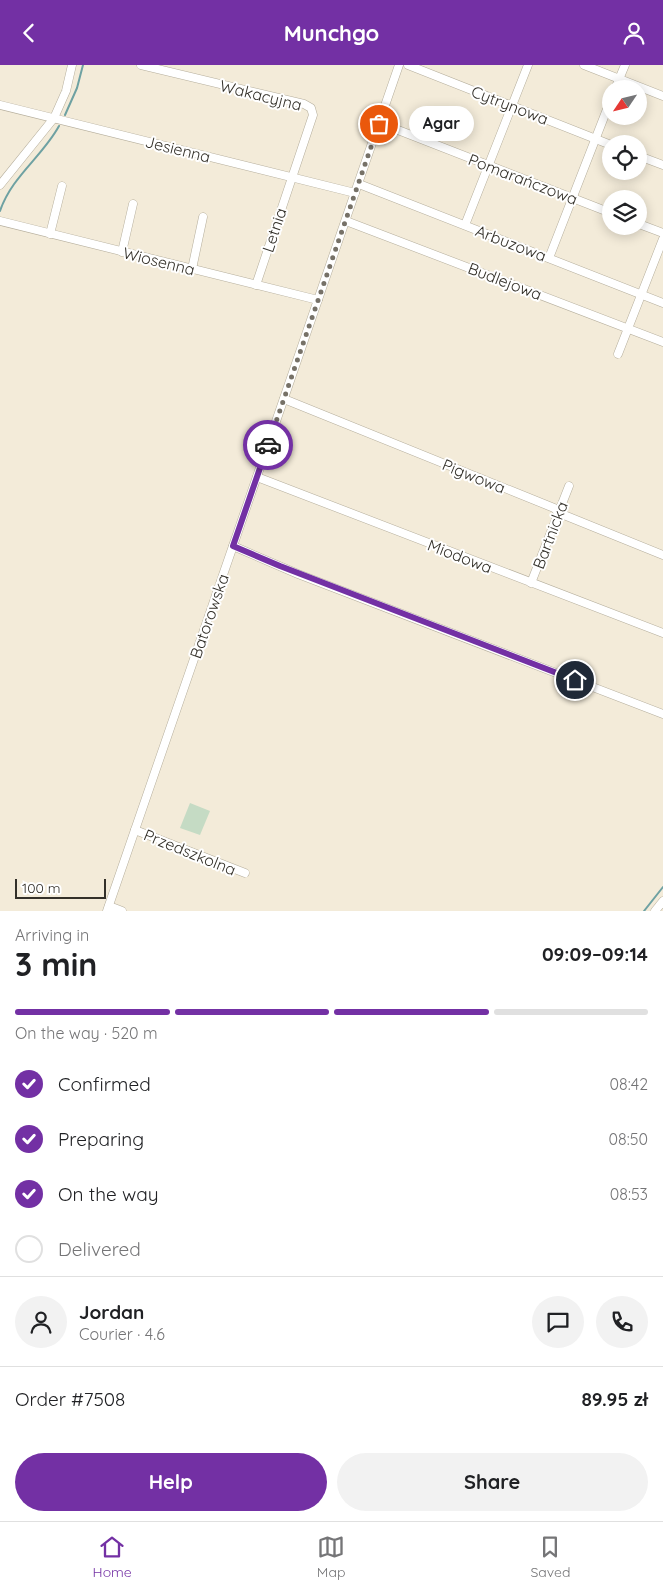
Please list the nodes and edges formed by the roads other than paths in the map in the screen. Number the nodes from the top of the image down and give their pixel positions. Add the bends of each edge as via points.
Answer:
1 (72, 65) edge
2 (141, 65) edge
3 (400, 65) edge
4 (408, 65) edge
5 (528, 65) edge
6 (584, 65) edge
7 (625, 65) edge
8 (619, 78) junction
9 (663, 96) edge
10 (0, 105) edge
11 (513, 106) junction
12 (54, 118) junction
13 (380, 123) junction
14 (602, 123) edge
15 (596, 139) junction
16 (602, 141) edge
17 (647, 159) edge
18 (663, 165) edge
19 (489, 166) junction
20 (292, 176) junction
21 (359, 184) junction
22 (0, 185) edge
23 (62, 186) dead end
24 (355, 193) junction
25 (572, 198) junction
26 (133, 204) dead end
27 (602, 210) edge
28 (203, 217) dead end
29 (0, 221) edge
30 (346, 221) junction
31 (465, 225) junction
32 (647, 227) edge
33 (663, 233) edge
34 (50, 234) junction
35 (663, 239) edge
36 (122, 252) junction
37 (549, 258) junction
38 (192, 269) junction
39 (256, 285) junction
40 (642, 294) junction
41 (318, 300) junction
42 (663, 303) edge
43 (628, 328) junction
44 (663, 342) edge
45 (618, 354) dead end
46 (284, 399) junction
47 (257, 477) junction
48 (569, 486) dead end
49 (558, 513) junction
50 (233, 546) junction
51 (663, 555) edge
52 (531, 583) junction
53 (663, 633) edge
54 (663, 714) edge
55 (135, 830) junction
56 (244, 873) dead end
57 (663, 901) edge
58 (108, 908) edge
59 (122, 911) edge
60 (655, 911) edge

1 - 12 street via 66,91
2 - 20 street, Wakacyjna via 311,108 313,115
3 - 13 street, Batorowska
4 - 11 street, Cytrynowa
5 - 11 street
6 - 8 street
7 - 8 street
8 - 9 street
10 - 12 street, Jesienna
11 - 15 street, Cytrynowa
11 - 19 street
12 - 20 street, Jesienna
12 - 22 street
13 - 19 street, Pomarańczowa
13 - 21 street, Batorowska
14 - 15 street
15 - 16 street, Cytrynowa
15 - 25 street
17 - 18 street
19 - 25 street, Pomarańczowa
19 - 31 street
20 - 24 street, Jesienna
20 - 39 street, Letnia
21 - 24 street, Batorowska
21 - 31 street, Arbuzowa
23 - 34 street
24 - 30 street, Batorowska
25 - 27 street, Pomarańczowa
25 - 37 street
26 - 36 street
28 - 38 street
29 - 34 street, Wiosenna
30 - 41 street, Batorowska
30 - 43 street, Budlejowa
31 - 37 street, Arbuzowa
32 - 33 street
34 - 36 street, Wiosenna
35 - 40 street
36 - 38 street, Wiosenna
37 - 40 street, Arbuzowa
38 - 39 street, Wiosenna
39 - 41 street, Wiosenna
40 - 42 street, Arbuzowa
40 - 43 street
41 - 46 street, Batorowska
43 - 44 street, Budlejowa
43 - 45 street
46 - 47 street, Batorowska
46 - 49 street, Pigwowa via 554,508
47 - 50 street, Batorowska
47 - 52 street, Miodowa
48 - 49 street, Bartnicka
49 - 51 street, Pigwowa
49 - 52 street, Bartnicka
50 - 54 street
50 - 55 street, Batorowska
52 - 53 street, Miodowa
55 - 56 street, Przedszkolna
55 - 58 street, Batorowska
57 - 60 street
58 - 59 street

